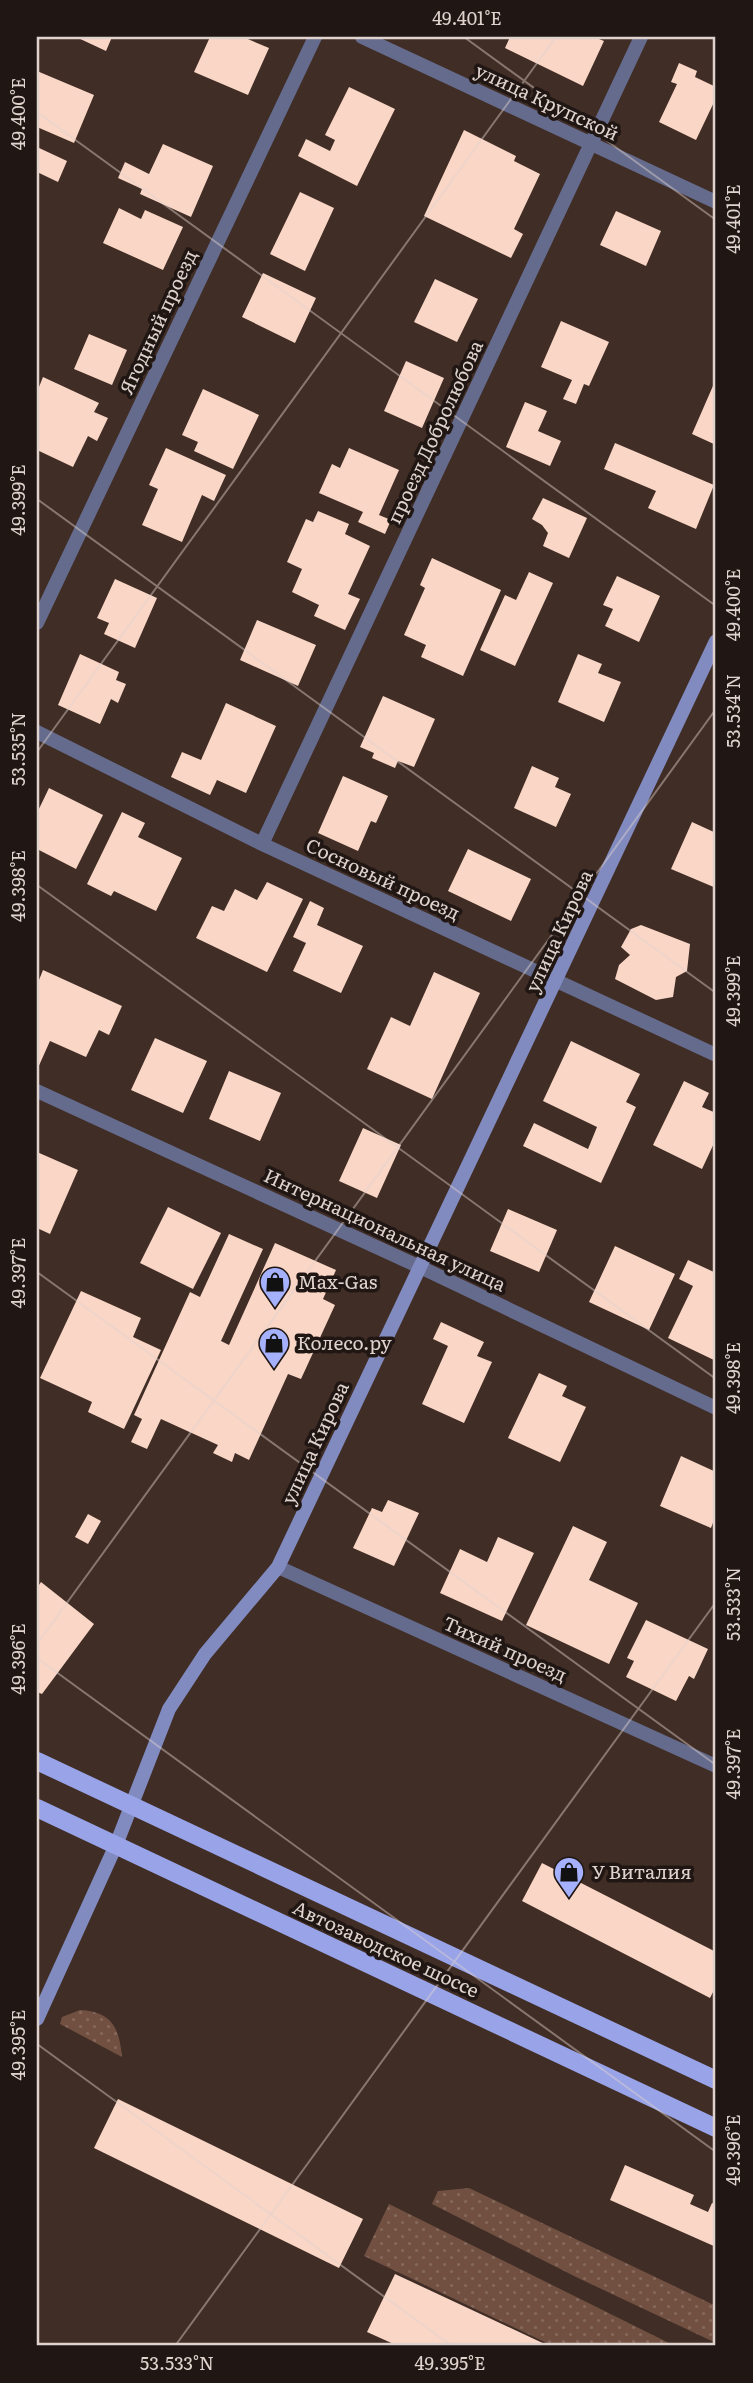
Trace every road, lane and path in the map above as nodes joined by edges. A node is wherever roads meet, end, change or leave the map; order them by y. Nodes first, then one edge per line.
1 (315, 37) edge
2 (362, 37) edge
3 (641, 37) edge
4 (592, 144) junction
5 (716, 202) edge
6 (37, 623) edge
7 (716, 641) edge
8 (37, 732) edge
9 (262, 844) junction
10 (556, 982) junction
11 (716, 1055) edge
12 (37, 1091) edge
13 (420, 1267) junction
14 (716, 1408) edge
15 (278, 1567) junction
16 (37, 1761) edge
17 (716, 1766) edge
18 (132, 1805) junction
19 (37, 1808) edge
20 (116, 1845) junction
21 (37, 2020) edge
22 (716, 2080) edge
23 (716, 2128) edge

1 - 6 street, Ягодный проезд
2 - 4 street, улица Крупской
3 - 4 street, проезд Добролюбова
4 - 5 street, улица Крупской
4 - 9 street, проезд Добролюбова
7 - 10 street, улица Кирова
8 - 9 street, Сосновый проезд
9 - 10 street, Сосновый проезд
10 - 11 street, Сосновый проезд
10 - 13 street, улица Кирова
12 - 13 street, Интернациональная улица
13 - 14 street, Интернациональная улица
13 - 15 street, улица Кирова
15 - 17 street, Тихий проезд
15 - 18 street, улица Кирова
16 - 18 main road, Автозаводское шоссе
18 - 20 street, улица Кирова
18 - 22 main road, Автозаводское шоссе
19 - 20 main road, Автозаводское шоссе
20 - 21 street, улица Кирова
20 - 23 main road, Автозаводское шоссе

